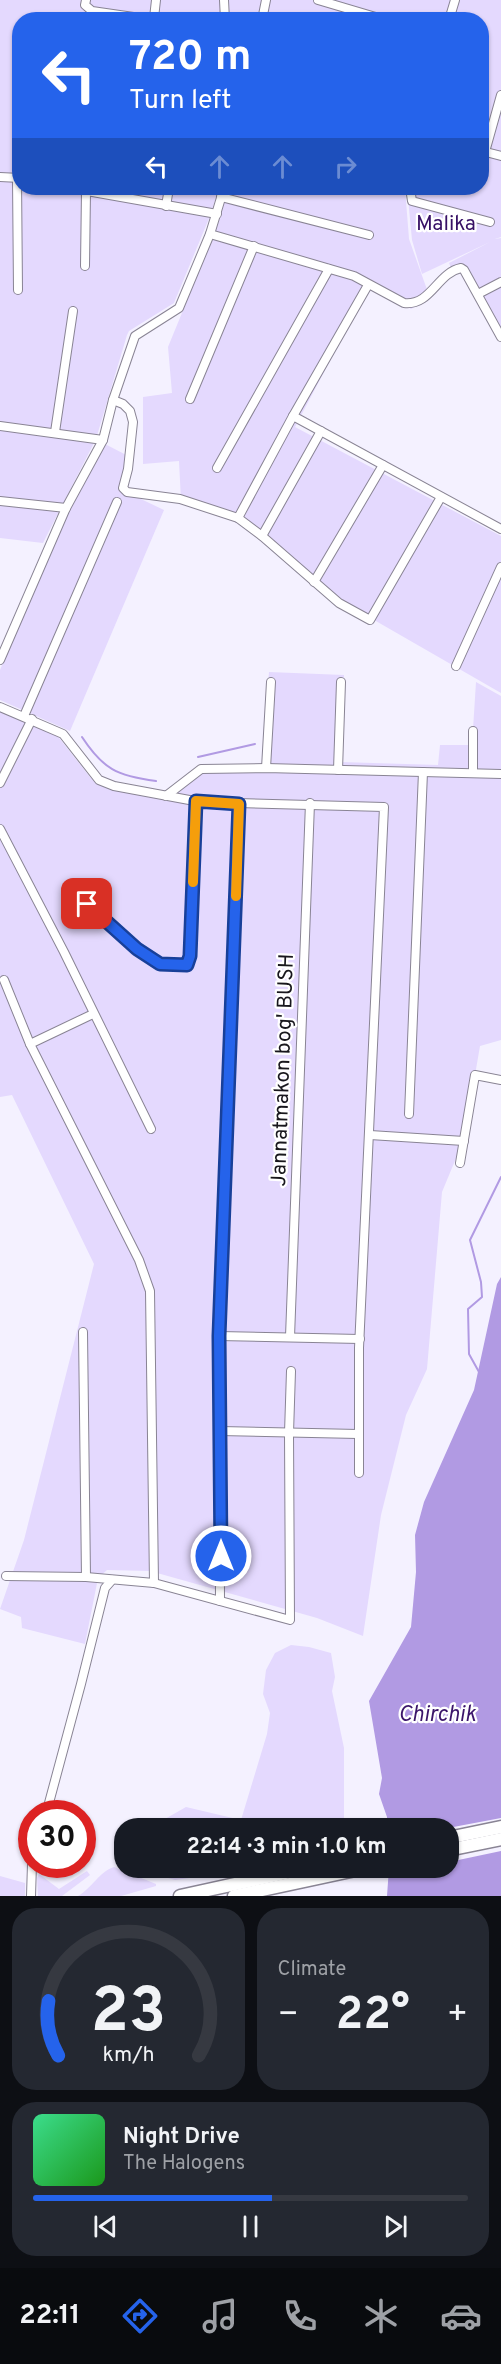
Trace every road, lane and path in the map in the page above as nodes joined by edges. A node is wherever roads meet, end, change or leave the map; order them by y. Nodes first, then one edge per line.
1 (86, 0) edge
2 (318, 0) edge
3 (100, 12) edge
4 (359, 12) edge
5 (501, 95) edge
6 (489, 133) edge
7 (18, 195) edge
8 (86, 195) edge
9 (107, 195) edge
10 (167, 195) edge
11 (411, 195) edge
12 (221, 197) joint
13 (165, 206) junction
14 (217, 214) junction
15 (490, 222) dead end
16 (210, 234) junction
17 (369, 236) dead end
18 (254, 246) junction
19 (85, 266) dead end
20 (329, 269) junction
21 (501, 282) edge
22 (368, 285) junction
23 (18, 290) dead end
24 (478, 294) junction
25 (73, 311) dead end
26 (501, 337) edge
27 (190, 399) dead end
28 (113, 400) junction
29 (293, 416) junction
30 (0, 426) edge
31 (321, 431) junction
32 (55, 432) junction
33 (103, 440) junction
34 (383, 465) junction
35 (217, 468) dead end
36 (441, 497) junction
37 (0, 501) edge
38 (117, 502) dead end
39 (66, 508) junction
40 (238, 518) junction
41 (501, 529) edge
42 (262, 536) junction
43 (501, 567) edge
44 (314, 582) junction
45 (0, 660) edge
46 (456, 666) dead end
47 (271, 682) dead end
48 (341, 682) dead end
49 (0, 707) edge
50 (28, 717) junction
51 (473, 730) dead end
52 (266, 768) junction
53 (338, 770) junction
54 (423, 772) junction
55 (472, 773) junction
56 (501, 774) edge
57 (0, 783) edge
58 (166, 796) junction
59 (196, 801) junction
60 (310, 803) junction
61 (239, 804) junction
62 (0, 829) edge
63 (87, 904) dead end
64 (4, 980) dead end
65 (93, 1014) junction
66 (30, 1044) junction
67 (501, 1080) edge
68 (410, 1114) dead end
69 (151, 1129) dead end
70 (370, 1135) junction
71 (464, 1141) junction
72 (459, 1163) dead end
73 (83, 1332) dead end
74 (219, 1336) junction
75 (290, 1337) junction
76 (360, 1339) junction
77 (291, 1371) dead end
78 (220, 1431) junction
79 (289, 1433) junction
80 (358, 1434) junction
81 (359, 1473) dead end
82 (6, 1576) dead end
83 (86, 1577) junction
84 (112, 1580) junction
85 (154, 1583) junction
86 (220, 1601) junction
87 (50, 1800) edge
88 (501, 1827) edge
89 (459, 1836) edge
90 (501, 1839) edge
91 (459, 1848) edge
92 (32, 1878) edge
93 (263, 1878) edge
94 (316, 1878) edge
95 (31, 1896) edge
96 (180, 1896) edge
97 (234, 1896) edge

1 - 3 street
2 - 4 street
5 - 6 street
7 - 23 street
8 - 19 street
9 - 13 street
10 - 13 street
11 - 15 street
12 - 14 street
12 - 17 street
13 - 14 street
14 - 16 street
16 - 18 street
16 - 28 street
18 - 20 street
18 - 27 street
20 - 22 street
20 - 35 street
21 - 24 street
22 - 24 street
22 - 29 street
24 - 26 street
25 - 32 street
28 - 33 street
28 - 40 street
29 - 31 street
29 - 40 street
30 - 32 street
31 - 34 street
31 - 42 street
32 - 33 street
33 - 39 street
34 - 36 street
34 - 44 street
36 - 41 street
36 - 44 street
37 - 39 street
38 - 50 street
39 - 45 street
40 - 42 street
42 - 44 street
43 - 46 street
47 - 52 street
48 - 53 street
49 - 50 street
50 - 57 street
50 - 58 street
51 - 55 street
52 - 53 street
52 - 58 street
53 - 54 street
54 - 55 street
54 - 68 street
55 - 56 street
58 - 59 street
59 - 61 street
59 - 63 street
60 - 61 street
60 - 70 street
60 - 75 street, Jannatmakon bog' BUSH
61 - 74 street
62 - 65 street
64 - 66 street
65 - 66 street
65 - 69 street
66 - 85 street
67 - 71 street
70 - 71 street
70 - 76 street
71 - 72 street
73 - 83 street
74 - 75 street
74 - 78 street
75 - 76 street
76 - 80 street
77 - 79 street
78 - 79 street
78 - 86 street
79 - 80 street
79 - 86 street
80 - 81 street
82 - 83 street
83 - 84 street
84 - 85 street
84 - 87 street
85 - 86 street
88 - 89 highway
90 - 91 highway
92 - 95 street
93 - 96 highway
94 - 97 highway

